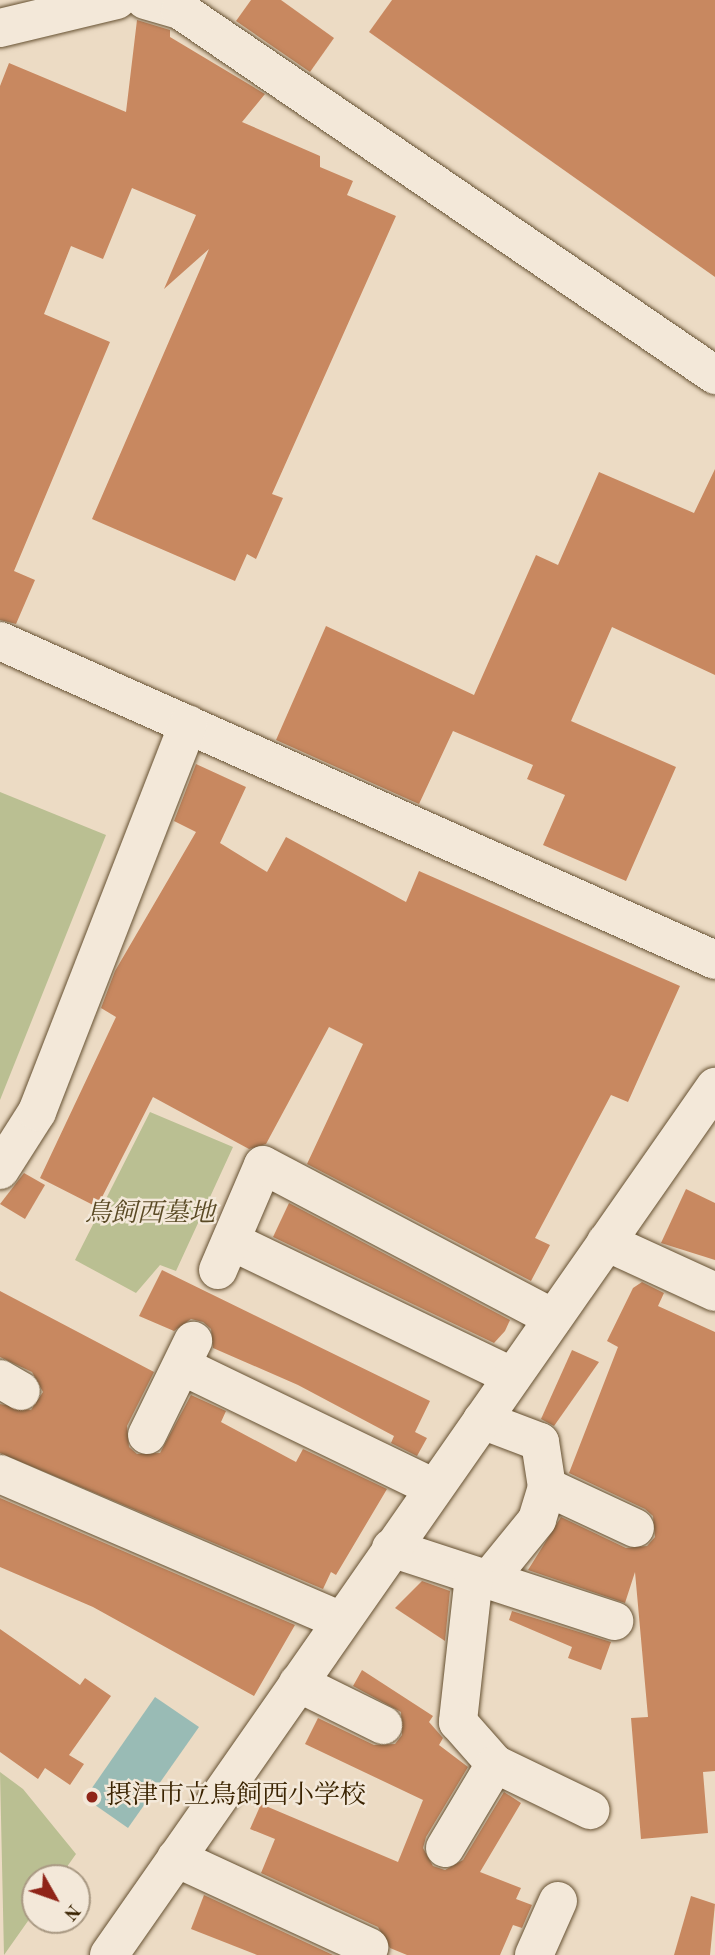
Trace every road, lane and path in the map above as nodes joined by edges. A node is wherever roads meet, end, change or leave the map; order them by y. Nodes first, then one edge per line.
1 (117, 0) edge
2 (145, 0) edge
3 (0, 28) edge
4 (715, 376) edge
5 (0, 640) edge
6 (188, 724) junction
7 (715, 960) edge
8 (715, 1087) edge
9 (0, 1170) edge
10 (606, 1242) junction
11 (715, 1292) edge
12 (553, 1318) junction
13 (512, 1376) junction
14 (482, 1420) junction
15 (147, 1435) dead end
16 (0, 1474) edge
17 (547, 1487) junction
18 (434, 1488) junction
19 (635, 1528) dead end
20 (391, 1548) junction
21 (481, 1578) junction
22 (341, 1621) junction
23 (614, 1621) dead end
24 (298, 1683) junction
25 (383, 1726) dead end
26 (495, 1764) junction
27 (590, 1810) dead end
28 (445, 1848) dead end
29 (177, 1857) junction
30 (558, 1901) dead end
31 (369, 1947) dead end
32 (110, 1955) edge
33 (534, 1955) edge

1 - 3 street
2 - 4 street
5 - 6 street
6 - 7 street
6 - 9 street
8 - 10 street
10 - 11 street
10 - 12 street
12 - 13 street
12 - 13 street
13 - 14 street
14 - 17 street
14 - 18 street
15 - 18 street
16 - 22 street
17 - 19 street
17 - 21 street
18 - 20 street
20 - 21 street
20 - 22 street
21 - 23 street
21 - 26 street
22 - 24 street
24 - 25 street
24 - 29 street
26 - 27 street
26 - 28 street
29 - 31 street
29 - 32 street
30 - 33 street

